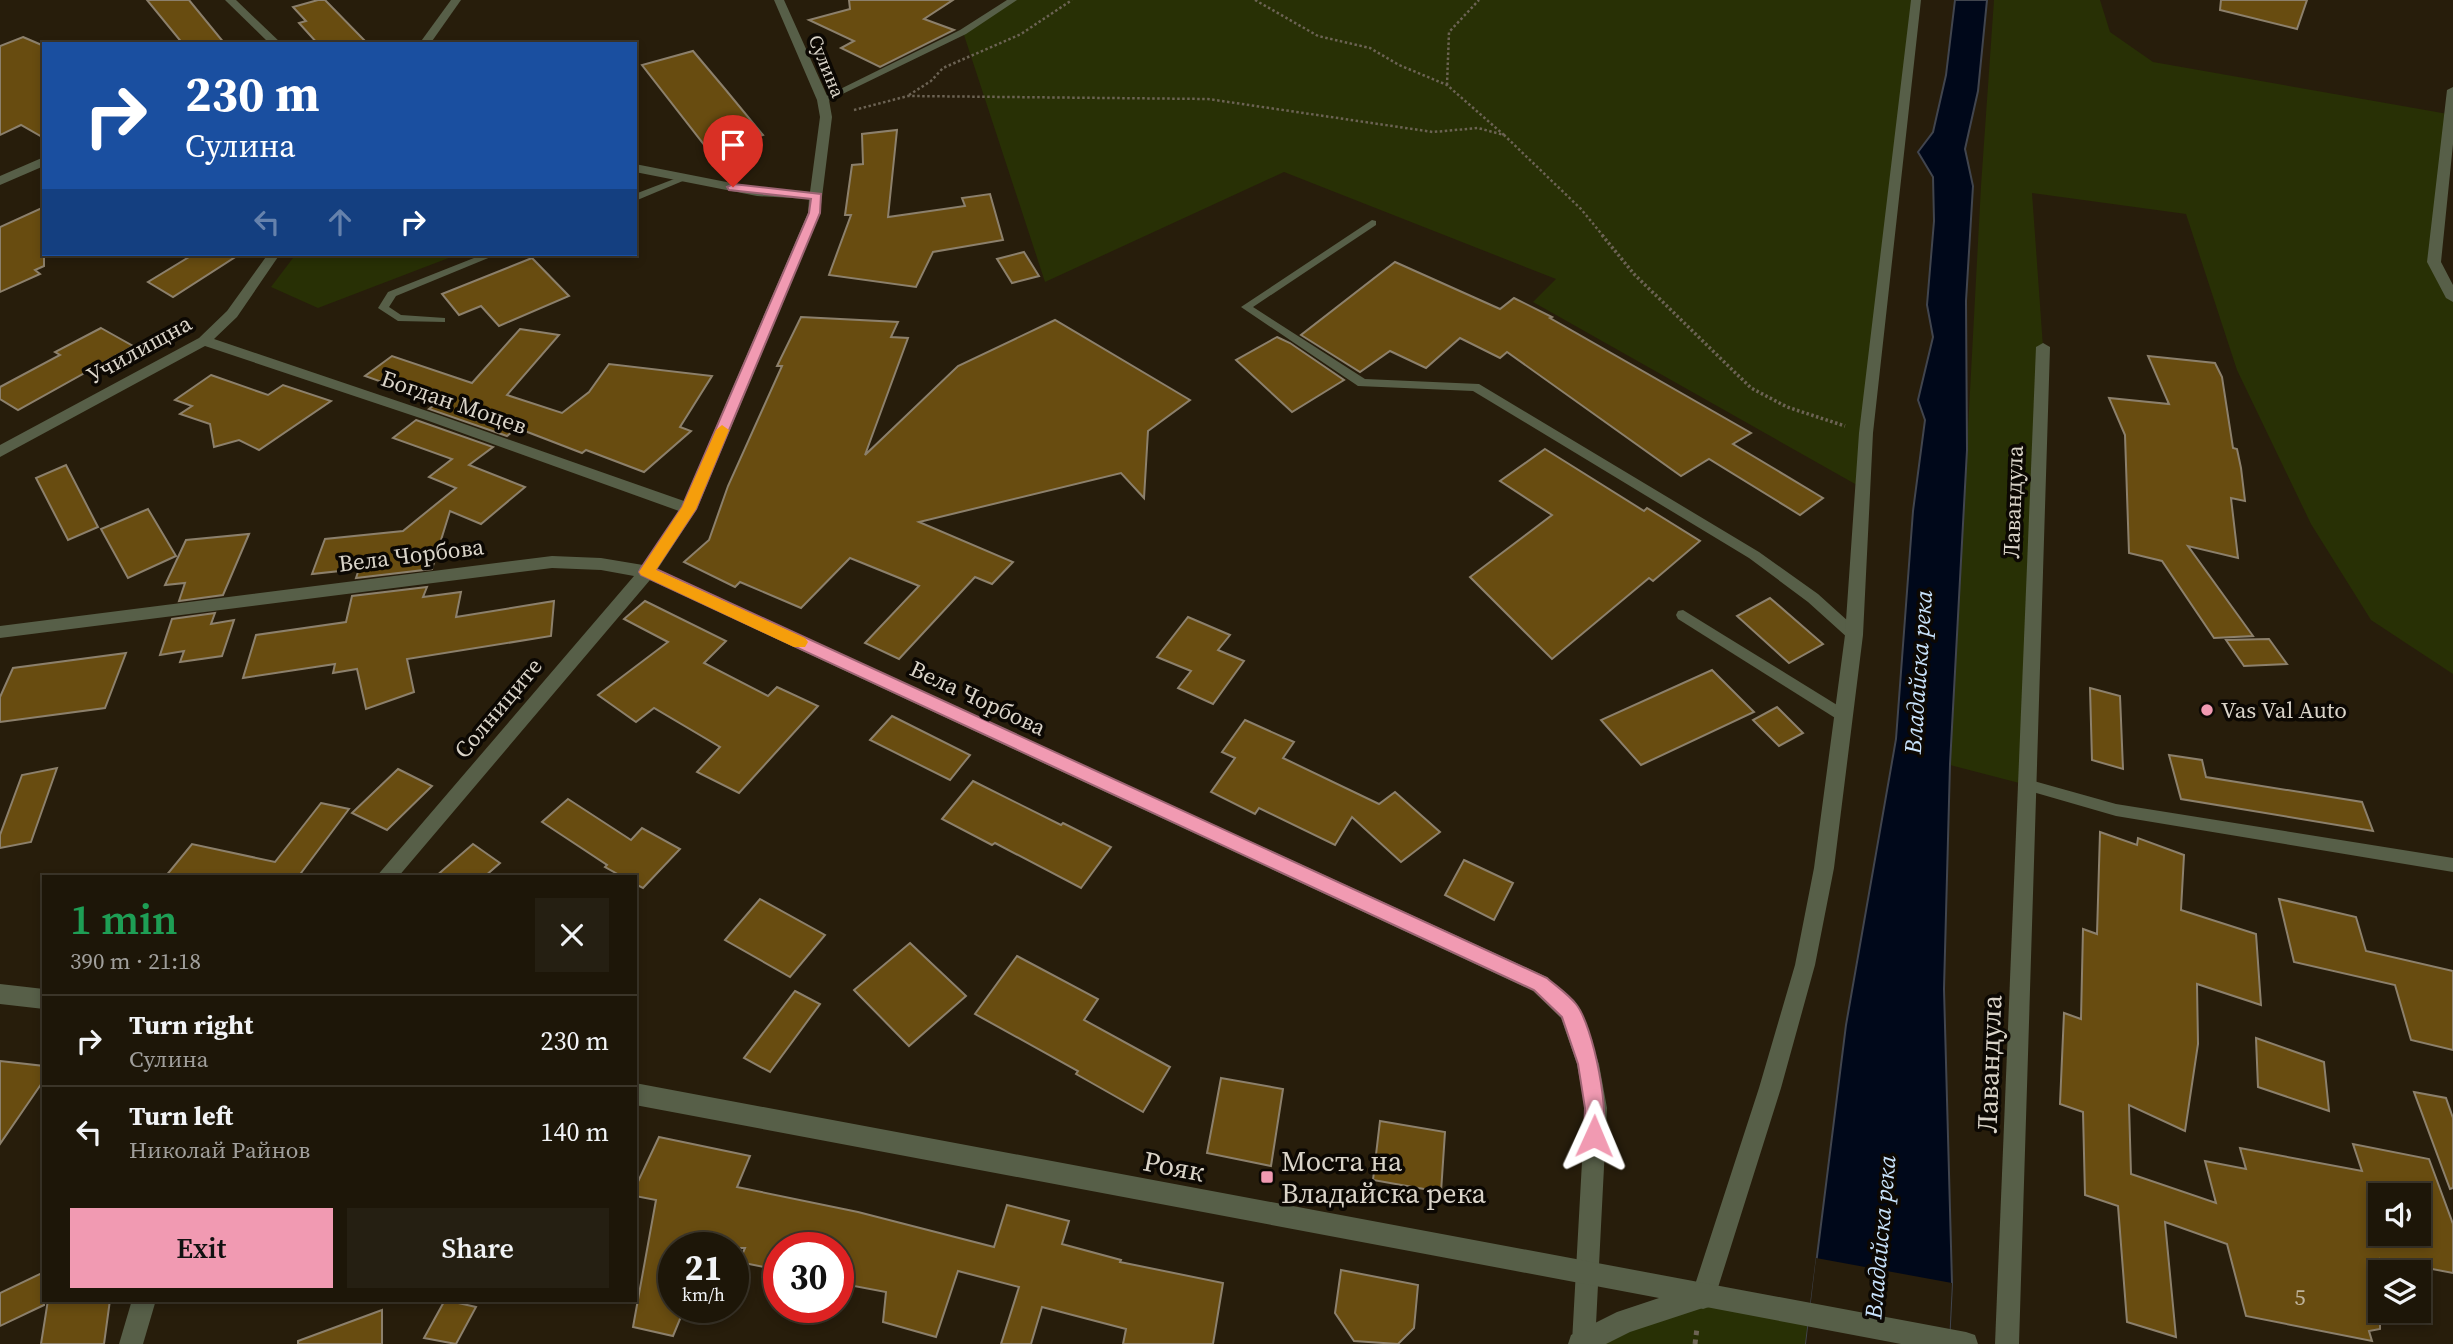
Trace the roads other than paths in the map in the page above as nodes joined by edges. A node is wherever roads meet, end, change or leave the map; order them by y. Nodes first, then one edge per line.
1 (230, 0) edge
2 (456, 0) edge
3 (779, 0) edge
4 (1013, 0) edge
5 (1916, 0) edge
6 (276, 42) edge
7 (425, 42) edge
8 (2453, 90) edge
9 (823, 100) junction
10 (42, 163) edge
11 (637, 168) edge
12 (685, 178) junction
13 (0, 181) edge
14 (817, 196) junction
15 (637, 197) edge
16 (1372, 223) dead end
17 (273, 256) edge
18 (488, 256) edge
19 (2453, 298) edge
20 (441, 320) dead end
21 (204, 341) junction
22 (2043, 347) dead end
23 (0, 452) edge
24 (689, 509) junction
25 (647, 572) junction
26 (1683, 615) dead end
27 (0, 632) edge
28 (1854, 635) junction
29 (1845, 717) junction
30 (2027, 786) junction
31 (2453, 865) edge
32 (388, 875) edge
33 (0, 994) edge
34 (42, 999) edge
35 (637, 1094) edge
36 (1585, 1274) junction
37 (1703, 1297) junction
38 (143, 1302) edge
39 (1582, 1343) edge
40 (1958, 1343) edge
41 (131, 1344) edge
42 (2007, 1344) edge

1 - 6 street
2 - 7 street
3 - 9 street, Сулина
4 - 9 lane
5 - 28 street
8 - 19 street
9 - 14 street, Сулина
10 - 13 street
11 - 12 street
12 - 14 street
12 - 15 lane
14 - 24 street, Сулина
16 - 28 lane
17 - 21 street, Училищна
18 - 20 lane
21 - 23 street, Училищна
21 - 24 street, Богдан Моцев
22 - 30 street, Лавандула
24 - 25 street, Сулина
25 - 27 street, Вела Чорбова
25 - 32 street, Солниците
25 - 36 street, Вела Чорбова
26 - 29 lane
28 - 29 street
29 - 37 street
30 - 31 lane
30 - 42 street, Лавандула
33 - 34 street
35 - 36 street, Рояк
36 - 37 street, Рояк
36 - 39 street, Вела Чорбова
37 - 39 street
37 - 40 street, Рояк
38 - 41 street

